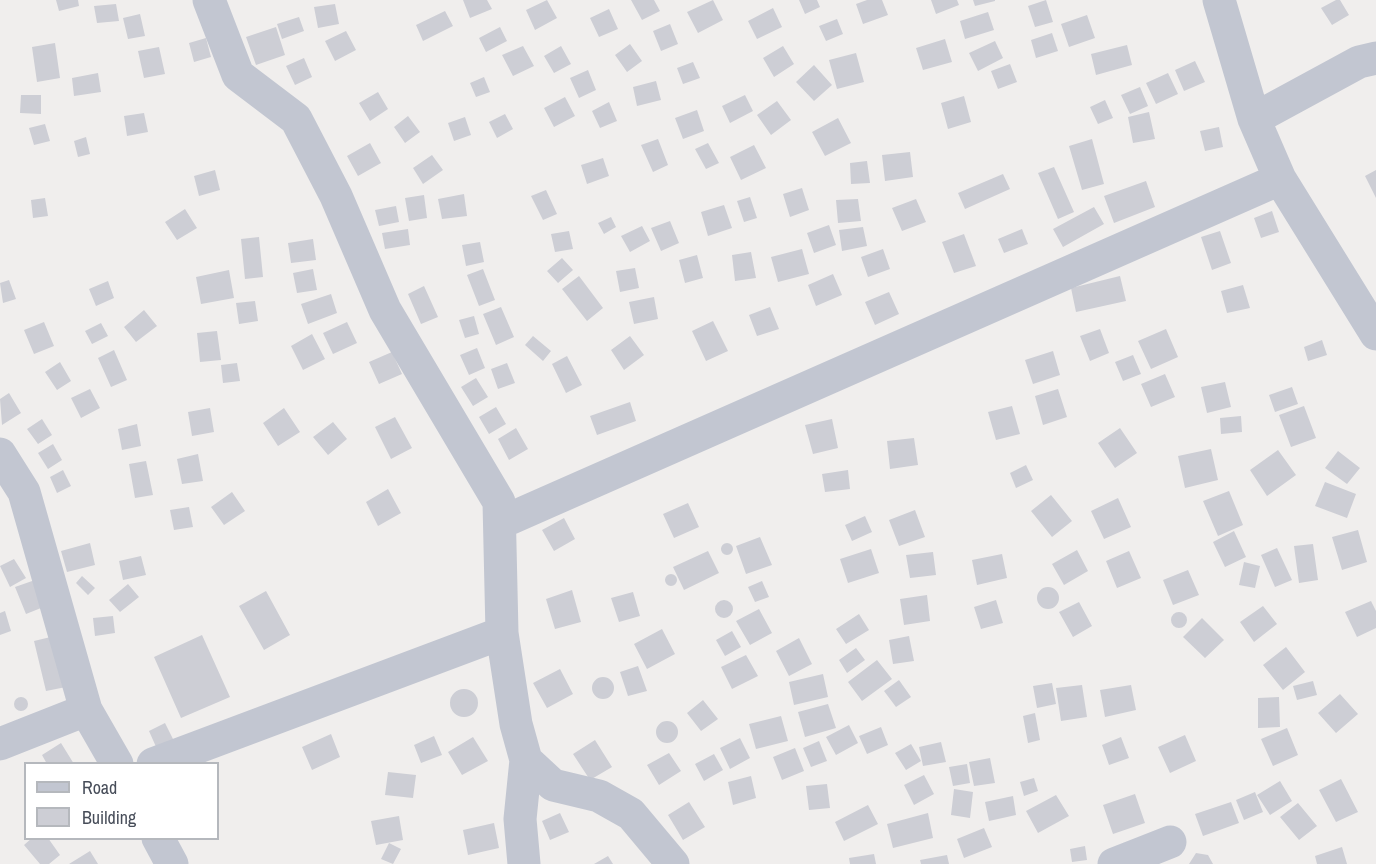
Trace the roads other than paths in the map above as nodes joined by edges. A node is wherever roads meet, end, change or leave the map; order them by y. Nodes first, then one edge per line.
1 (209, 0) edge
2 (1219, 0) edge
3 (1376, 58) edge
4 (1254, 119) junction
5 (1280, 179) junction
6 (1376, 334) edge
7 (0, 454) edge
8 (500, 523) junction
9 (502, 633) junction
10 (86, 710) junction
11 (0, 744) edge
12 (526, 760) junction
13 (116, 762) edge
14 (158, 762) edge
15 (159, 840) edge
16 (1170, 842) dead end
17 (172, 864) edge
18 (524, 864) edge
19 (673, 864) edge
20 (1114, 864) edge

1 - 8 street
2 - 4 street
3 - 4 street
4 - 5 street
5 - 6 street
5 - 8 street
7 - 10 street
8 - 9 street
9 - 12 street
9 - 14 street
10 - 11 street
10 - 13 street
12 - 18 street
12 - 19 street
15 - 17 street
16 - 20 street

